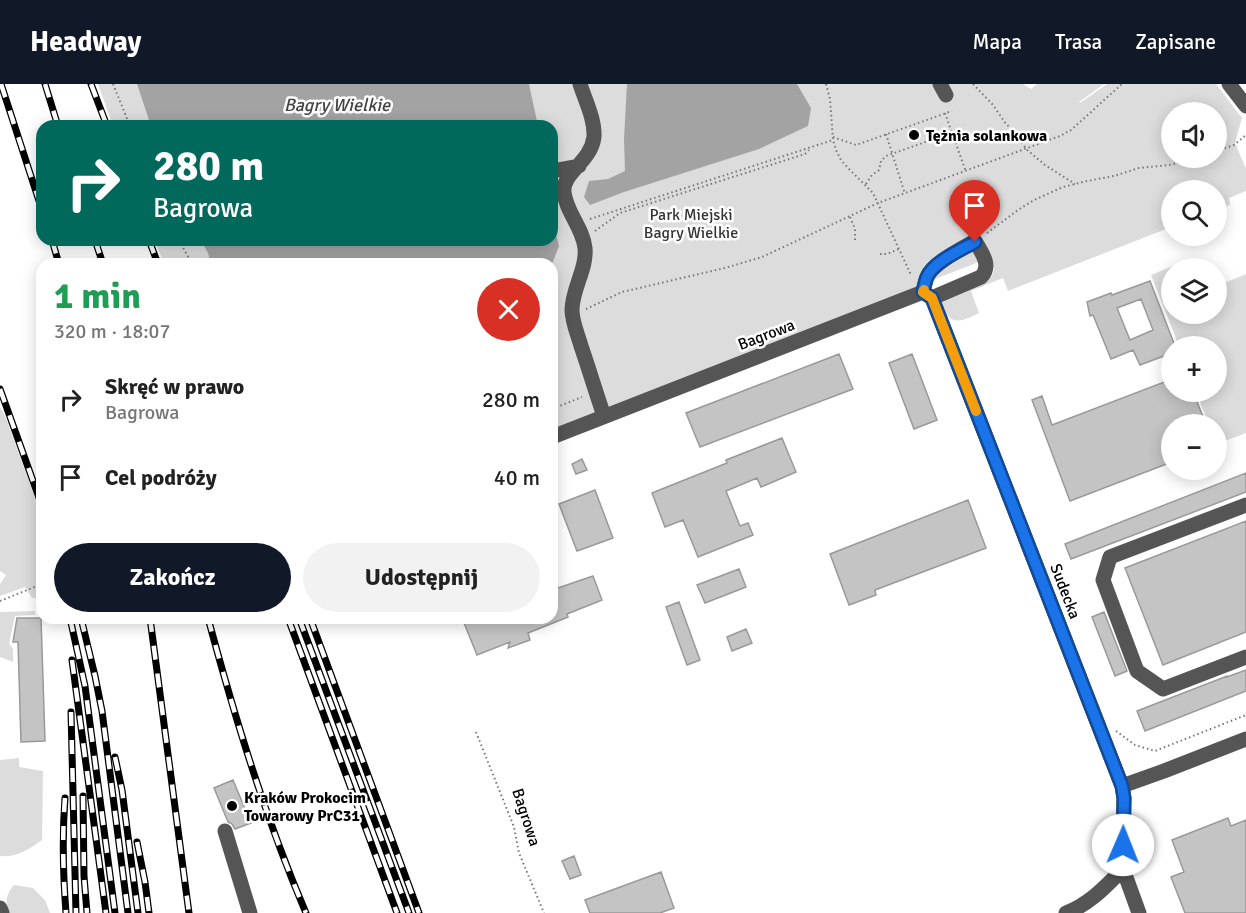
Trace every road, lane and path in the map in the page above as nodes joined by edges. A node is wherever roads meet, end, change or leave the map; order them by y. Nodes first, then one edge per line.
1 (112, 84) edge
2 (580, 84) edge
3 (826, 84) edge
4 (973, 84) edge
5 (1122, 84) edge
6 (1229, 84) edge
7 (1246, 106) edge
8 (952, 111) dead end
9 (945, 113) junction
10 (127, 120) edge
11 (959, 130) dead end
12 (952, 133) junction
13 (886, 134) junction
14 (1246, 135) edge
15 (833, 139) junction
16 (811, 147) junction
17 (1227, 147) edge
18 (1026, 149) junction
19 (893, 153) junction
20 (579, 166) junction
21 (1161, 166) edge
22 (558, 170) edge
23 (966, 172) junction
24 (866, 184) junction
25 (1075, 184) junction
26 (905, 194) junction
27 (878, 204) junction
28 (850, 217) junction
29 (577, 224) junction
30 (855, 240) dead end
31 (975, 242) junction
32 (585, 246) junction
33 (899, 249) junction
34 (880, 254) dead end
35 (927, 295) junction
36 (572, 316) junction
37 (558, 324) edge
38 (596, 391) junction
39 (558, 407) edge
40 (604, 416) junction
41 (558, 434) edge
42 (1246, 505) edge
43 (36, 586) edge
44 (0, 601) edge
45 (1246, 657) edge
46 (1095, 715) junction
47 (1246, 715) edge
48 (476, 732) dead end
49 (1246, 739) edge
50 (1122, 786) junction
51 (225, 831) dead end
52 (1123, 869) junction
53 (0, 908) edge
54 (2, 913) edge
55 (250, 913) edge
56 (544, 913) edge
57 (1066, 913) edge
58 (1139, 913) edge

1 - 10 path
2 - 20 street
3 - 15 path
4 - 18 path
5 - 18 path
6 - 7 street
8 - 9 path
9 - 12 path
9 - 13 path
11 - 12 path
12 - 19 path
12 - 23 path
13 - 15 path
13 - 19 path
14 - 17 path
15 - 16 path
15 - 24 path
16 - 29 path
16 - 32 path
18 - 23 path
18 - 25 path
19 - 24 path
19 - 26 path
20 - 22 street
20 - 29 street
21 - 25 path
23 - 26 path
24 - 27 path
25 - 31 path
26 - 27 path
27 - 28 path
27 - 33 path
28 - 30 path
28 - 36 path
29 - 32 street
31 - 35 street
31 - 35 street, Bagrowa
32 - 36 street
33 - 34 path
33 - 35 path
35 - 40 street, Bagrowa
35 - 46 street, Sudecka
36 - 37 path
36 - 38 street
38 - 39 path
38 - 40 street
40 - 41 street, Bagrowa
42 - 45 street
43 - 44 path
46 - 47 path
46 - 50 street, Sudecka
48 - 56 path, Bagrowa
49 - 50 street
50 - 52 street, Sudecka
51 - 55 street
52 - 57 street
52 - 58 street, Sudecka
53 - 54 street

